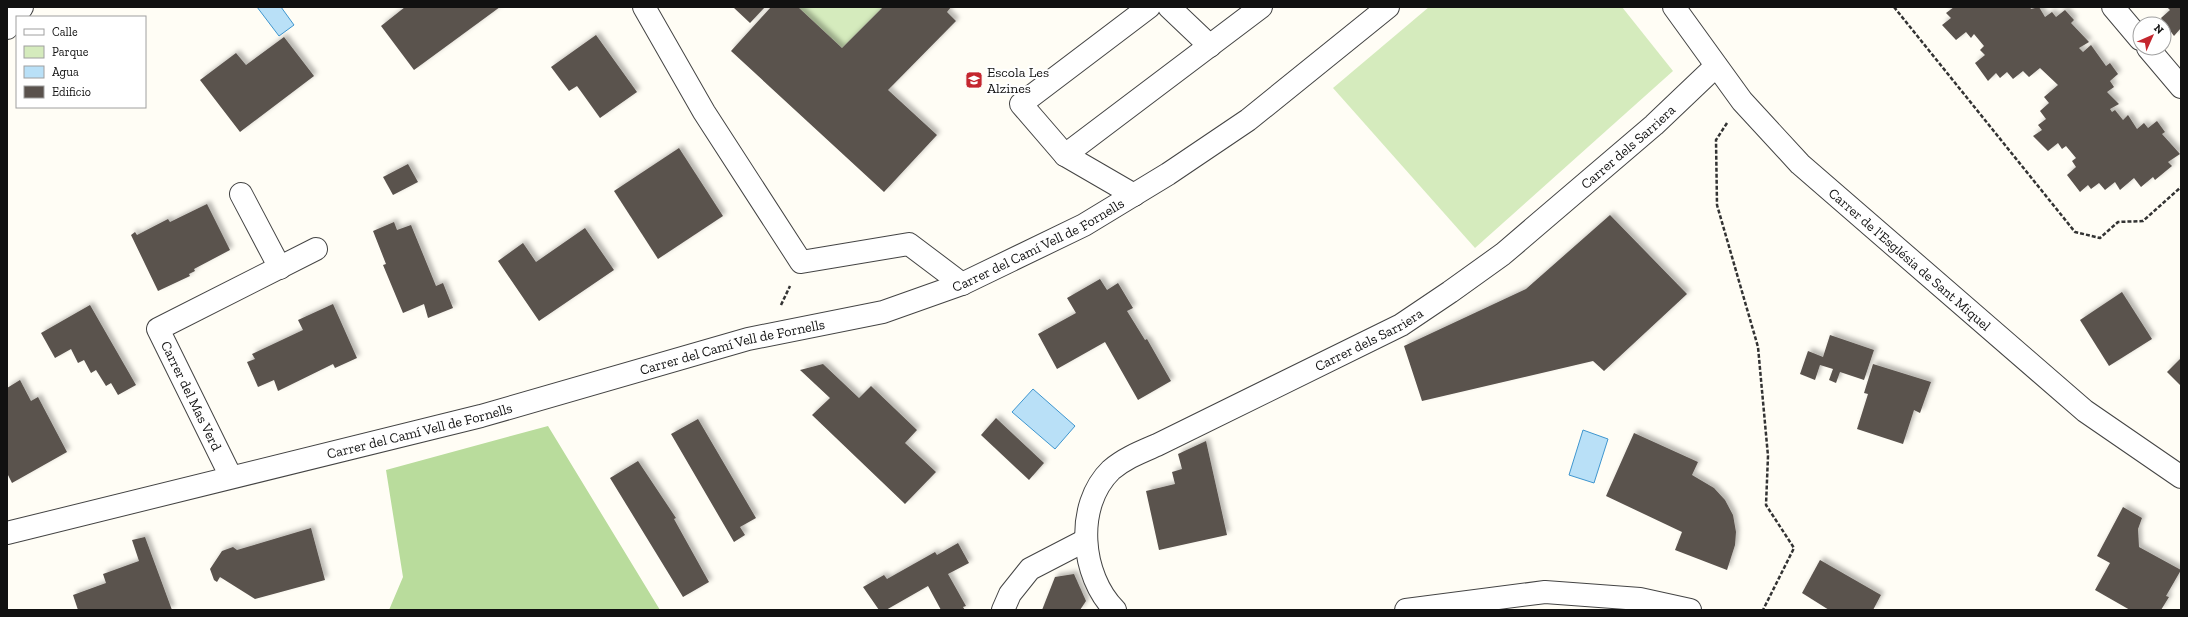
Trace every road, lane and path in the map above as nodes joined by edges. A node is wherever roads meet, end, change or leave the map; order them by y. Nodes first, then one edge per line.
1 (22, 7) edge
2 (644, 7) edge
3 (1149, 7) edge
4 (1169, 7) edge
5 (1261, 7) edge
6 (1388, 7) edge
7 (1894, 7) edge
8 (2113, 7) edge
9 (1680, 8) edge
10 (7, 28) edge
11 (2132, 30) edge
12 (1210, 46) junction
13 (2155, 56) edge
14 (1716, 66) junction
15 (2181, 87) edge
16 (1742, 101) junction
17 (1065, 155) junction
18 (2181, 187) edge
19 (241, 194) dead end
20 (1134, 195) junction
21 (316, 249) dead end
22 (280, 268) junction
23 (962, 284) junction
24 (231, 477) junction
25 (2181, 477) edge
26 (7, 533) edge
27 (1086, 540) junction
28 (1003, 610) edge
29 (1115, 610) edge
30 (1406, 610) edge
31 (1690, 610) edge
32 (1763, 610) edge

1 - 10 street
2 - 23 street
3 - 17 street
4 - 12 street
5 - 12 street
6 - 20 street, Carrer del Camí Vell de Fornells
7 - 18 path
8 - 11 street
9 - 14 street, Carrer de l'Església de Sant Miquel
12 - 17 street
13 - 15 street
14 - 16 street, Carrer de l'Església de Sant Miquel
14 - 27 street, Carrer dels Sarriera
16 - 25 street, Carrer de l'Església de Sant Miquel
16 - 32 path
17 - 20 street
19 - 22 street
20 - 23 street, Carrer del Camí Vell de Fornells
21 - 22 street, Carrer del Mas Verd
22 - 24 street, Carrer del Mas Verd
23 - 24 street, Carrer del Camí Vell de Fornells
24 - 26 street, Carrer del Camí Vell de Fornells
27 - 28 street
27 - 29 street, Carrer dels Sarriera
30 - 31 street

